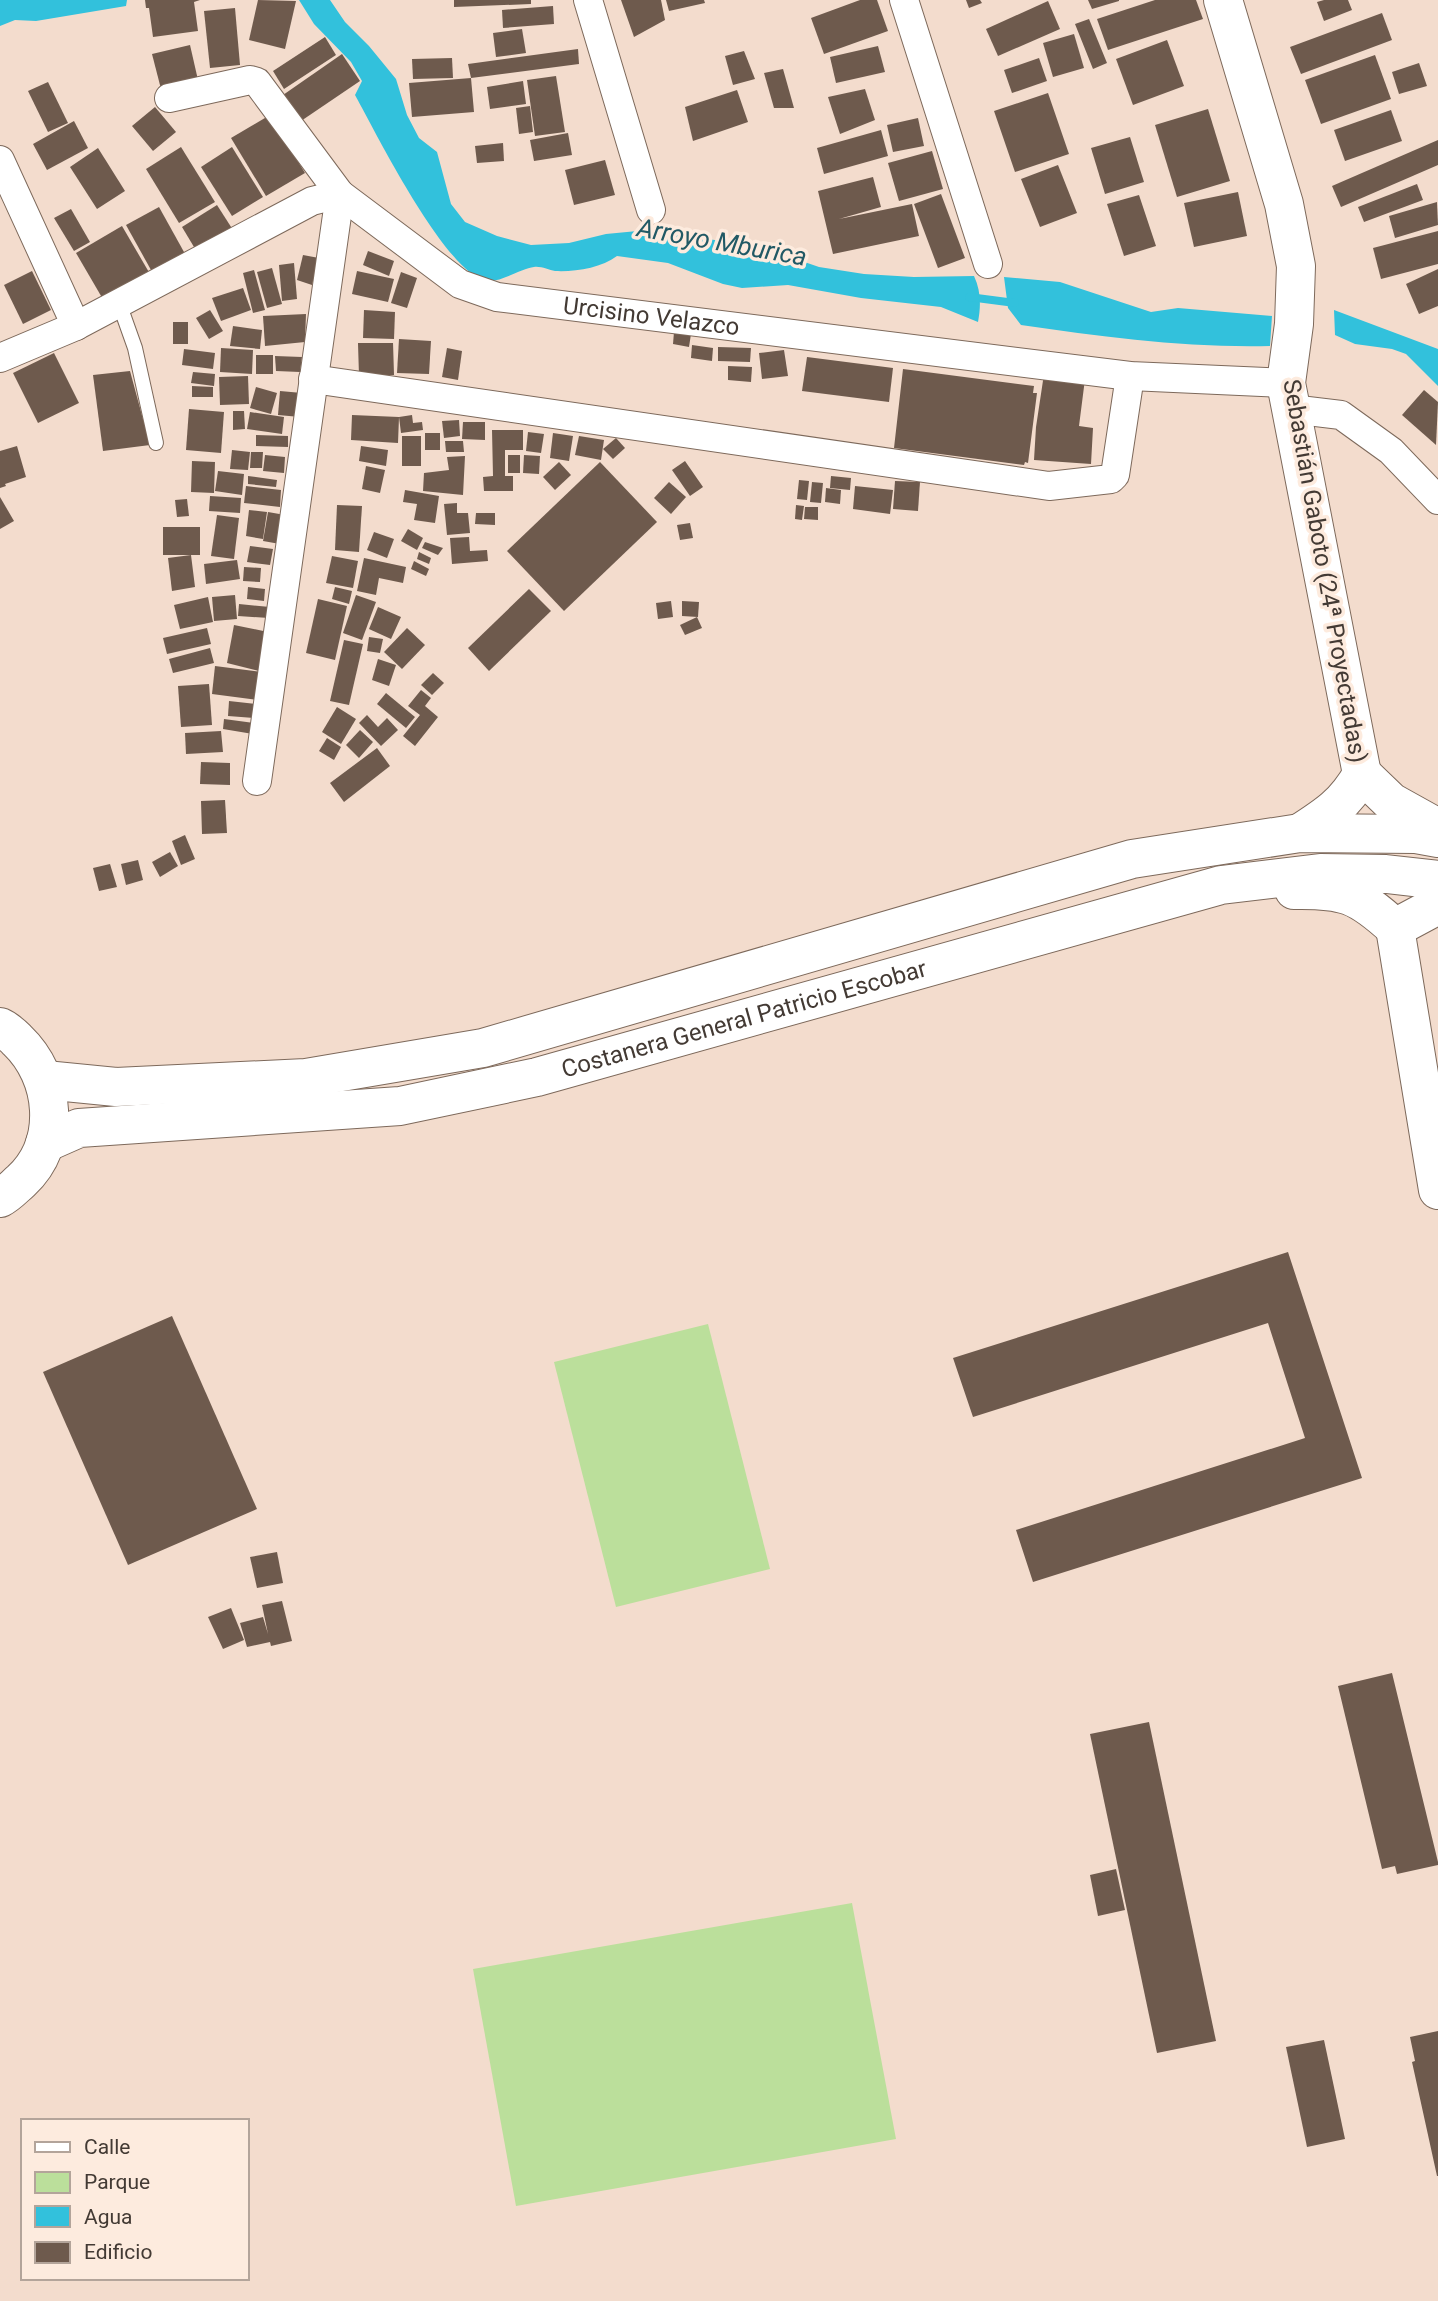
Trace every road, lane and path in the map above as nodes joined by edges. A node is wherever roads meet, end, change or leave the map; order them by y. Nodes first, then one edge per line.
1 (588, 0) edge
2 (904, 0) edge
3 (1223, 0) edge
4 (169, 98) dead end
5 (0, 160) edge
6 (340, 194) junction
7 (651, 210) dead end
8 (988, 264) dead end
9 (119, 303) junction
10 (76, 326) junction
11 (0, 358) edge
12 (1129, 376) junction
13 (313, 379) junction
14 (1289, 396) junction
15 (156, 443) dead end
16 (1438, 500) edge
17 (1362, 774) junction
18 (257, 781) dead end
19 (1438, 828) edge
20 (1300, 833) junction
21 (1438, 838) edge
22 (1438, 880) edge
23 (1221, 885) junction
24 (1438, 905) edge
25 (1395, 928) junction
26 (0, 1027) edge
27 (45, 1080) junction
28 (45, 1143) junction
29 (1438, 1190) edge
30 (0, 1198) edge

1 - 7 street
2 - 8 street
3 - 14 main road, Sebastián Gaboto (24ª Proyectadas)
4 - 6 street, Urcisino Velazco
5 - 10 street
6 - 9 street
6 - 12 street, Urcisino Velazco
6 - 13 street
9 - 10 street
9 - 15 lane
10 - 11 street
12 - 13 street
12 - 14 street, Urcisino Velazco
13 - 18 street
14 - 16 street, Urcisino Velazco
14 - 17 main road, Sebastián Gaboto (24ª Proyectadas)
17 - 19 main road
17 - 20 main road
20 - 21 main road, Costanera General Patricio Escobar
20 - 27 main road, Costanera General Patricio Escobar
22 - 23 main road, Costanera General Patricio Escobar
23 - 25 main road
23 - 28 main road, Costanera General Patricio Escobar
24 - 25 main road
25 - 29 main road
26 - 27 main road
27 - 28 main road
28 - 30 main road

